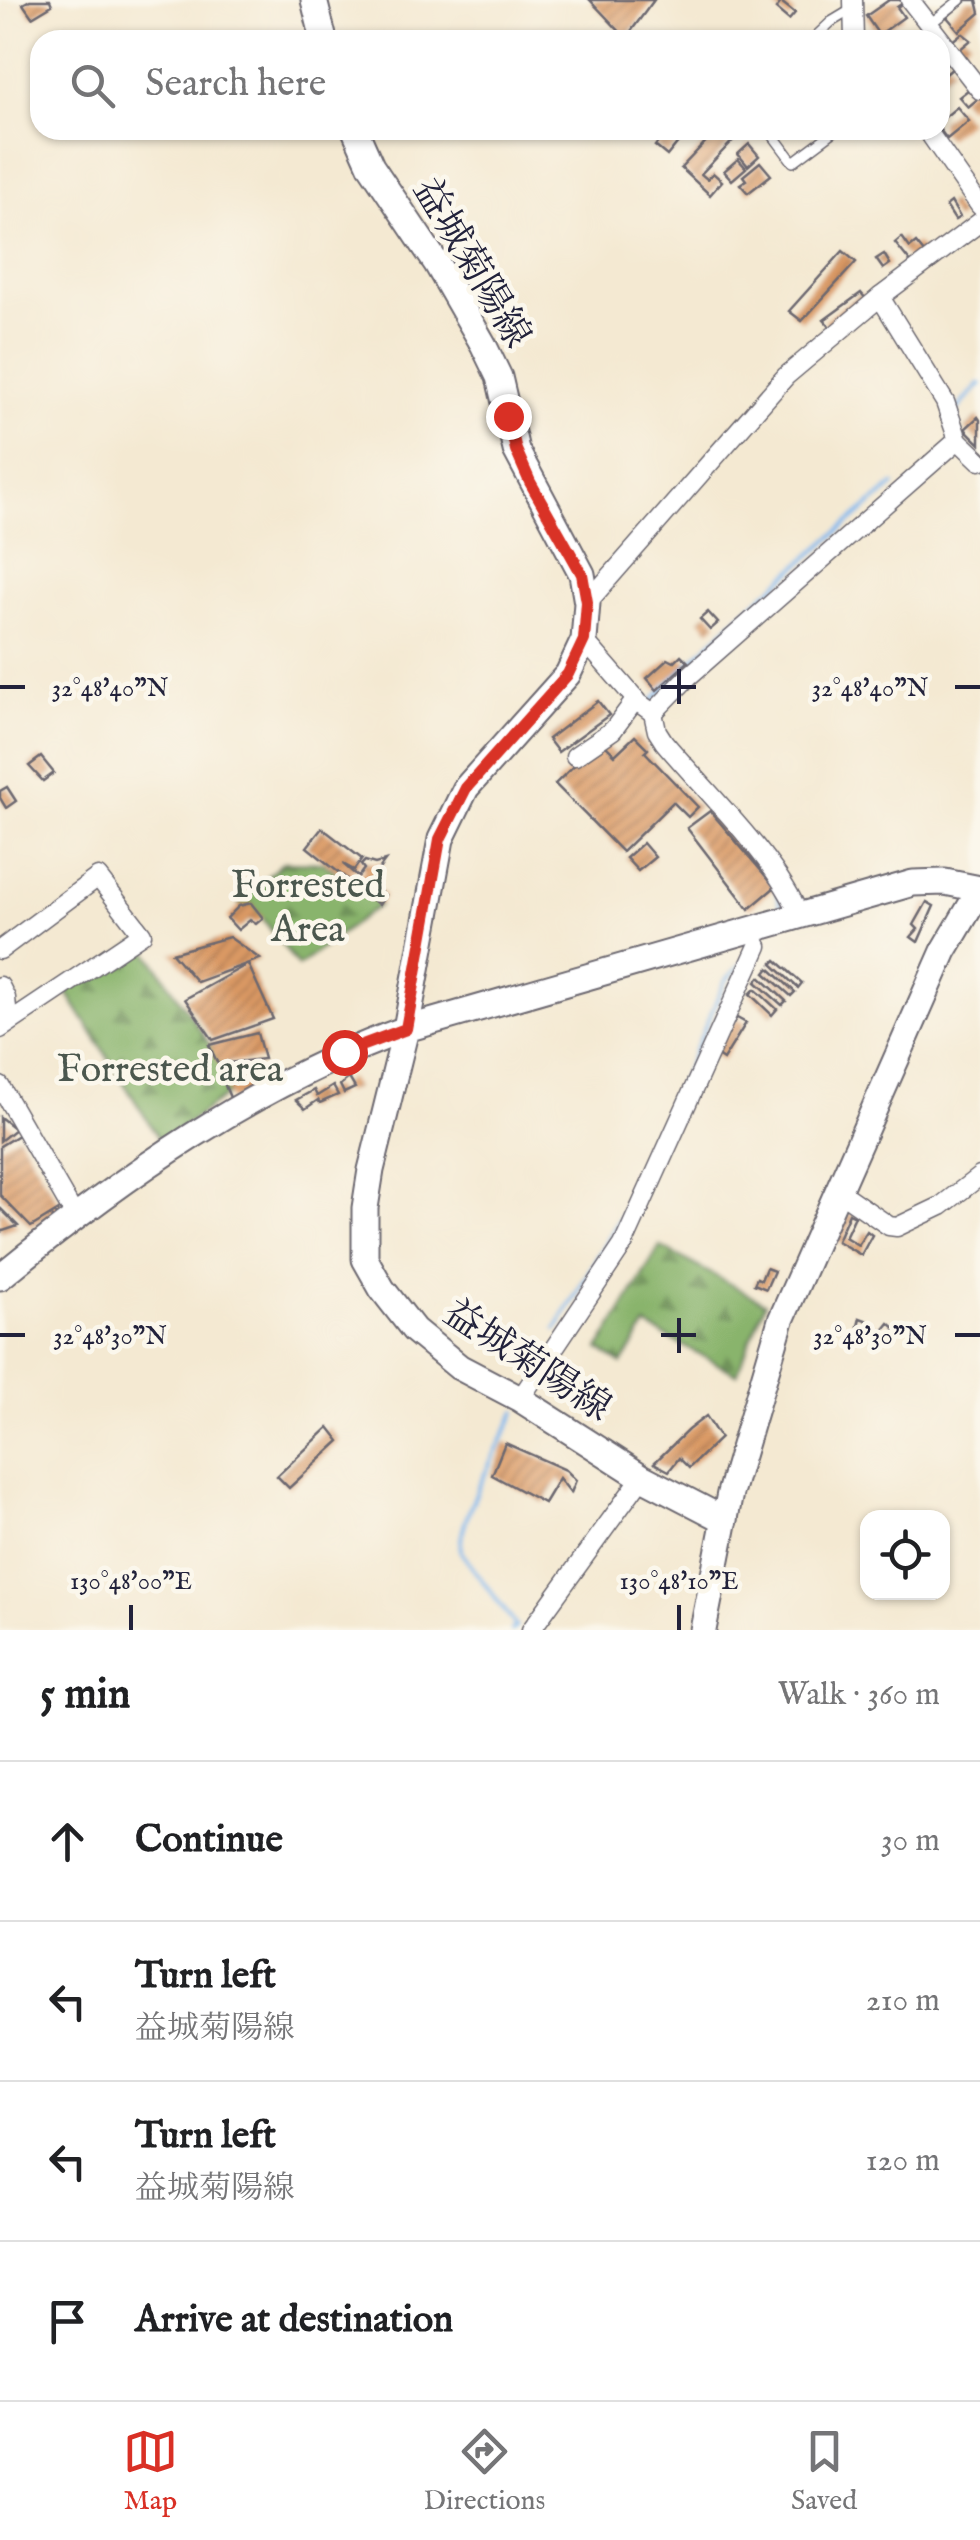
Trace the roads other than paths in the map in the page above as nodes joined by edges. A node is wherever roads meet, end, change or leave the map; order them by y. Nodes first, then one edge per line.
1 (314, 0) edge
2 (910, 0) edge
3 (960, 0) edge
4 (852, 5) edge
5 (930, 24) junction
6 (322, 30) edge
7 (823, 30) edge
8 (853, 30) edge
9 (935, 30) edge
10 (950, 50) edge
11 (980, 90) edge
12 (359, 140) edge
13 (776, 140) edge
14 (823, 140) edge
15 (934, 140) edge
16 (980, 206) edge
17 (980, 222) edge
18 (880, 296) junction
19 (958, 440) junction
20 (980, 461) edge
21 (587, 602) junction
22 (584, 640) junction
23 (636, 699) junction
24 (653, 713) junction
25 (576, 756) dead end
26 (980, 890) edge
27 (800, 918) junction
28 (758, 946) dead end
29 (0, 950) edge
30 (0, 986) edge
31 (0, 1017) edge
32 (0, 1029) edge
33 (406, 1029) junction
34 (0, 1086) edge
35 (980, 1176) edge
36 (838, 1190) junction
37 (75, 1216) junction
38 (0, 1277) edge
39 (520, 1399) junction
40 (642, 1477) junction
41 (725, 1520) junction
42 (531, 1630) edge
43 (703, 1630) edge

1 - 6 main road
2 - 5 street
3 - 5 lane
4 - 7 lane
4 - 8 street
5 - 9 street
10 - 11 street
12 - 21 main road, 益城菊陽線
13 - 14 lane
15 - 16 street
17 - 18 street
18 - 19 street
18 - 21 street
19 - 20 street
19 - 24 street
21 - 22 main road, 益城菊陽線
22 - 23 street
22 - 33 main road, 益城菊陽線
23 - 24 street
23 - 25 street
24 - 27 street
26 - 27 main road
26 - 36 main road
27 - 33 main road
28 - 39 street
29 - 32 street
30 - 31 street
33 - 37 main road
33 - 39 main road, 益城菊陽線
34 - 37 street
35 - 36 street
36 - 41 main road
37 - 38 main road
39 - 40 main road, 益城菊陽線
40 - 41 main road, 益城菊陽線
40 - 42 street
41 - 43 main road

